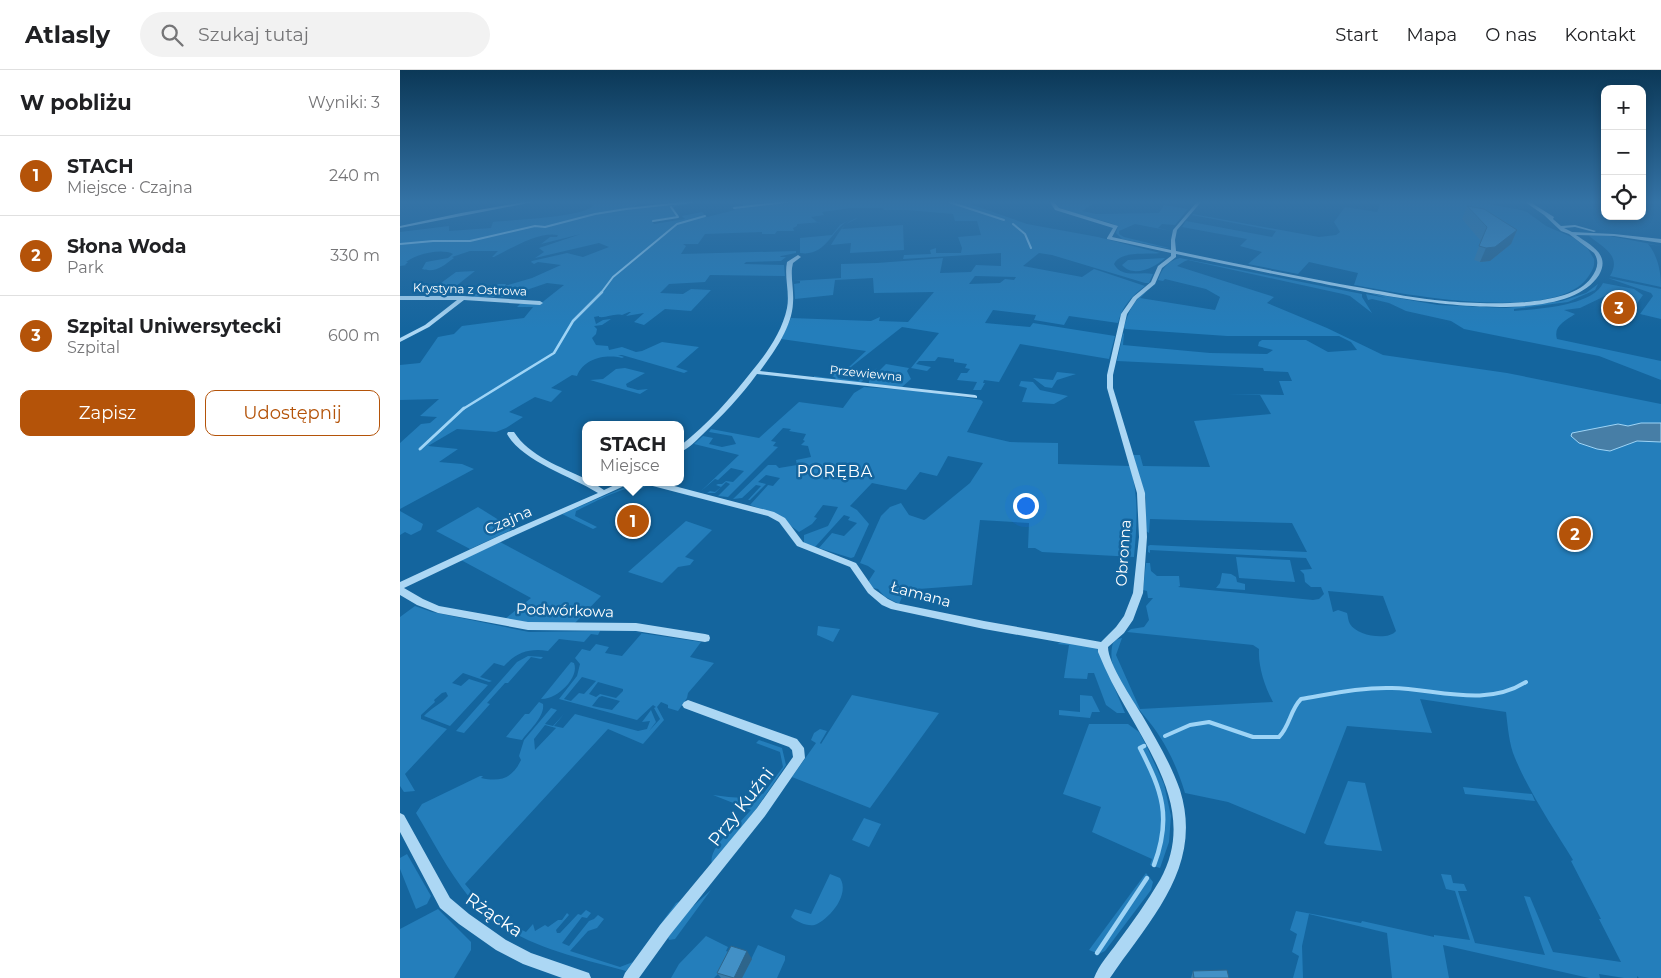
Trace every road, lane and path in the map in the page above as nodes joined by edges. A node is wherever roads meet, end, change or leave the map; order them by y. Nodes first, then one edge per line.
1 (1139, 244) edge
2 (1174, 244) edge
3 (1588, 244) edge
4 (1175, 252) junction
5 (798, 257) dead end
6 (400, 298) edge
7 (463, 298) junction
8 (540, 303) dead end
9 (400, 340) edge
10 (755, 372) junction
11 (975, 397) dead end
12 (511, 434) dead end
13 (684, 447) edge
14 (582, 480) edge
15 (593, 486) edge
16 (620, 486) edge
17 (663, 486) edge
18 (604, 493) junction
19 (400, 588) edge
20 (705, 638) dead end
21 (1103, 646) junction
22 (688, 705) dead end
23 (400, 819) edge
24 (584, 978) edge
25 (630, 978) edge
26 (1100, 978) edge

1 - 4 street
2 - 4 street
3 - 4 street
4 - 21 street, Obronna
5 - 10 street
6 - 7 street, Krystyna z Ostrowa
7 - 8 street, Krystyna z Ostrowa
7 - 9 street
10 - 11 street, Przewiewna
10 - 13 street
12 - 14 street
15 - 18 street
16 - 18 street, Czajna
17 - 21 street, Łamana
18 - 19 street, Czajna
19 - 20 street, Podwórkowa
21 - 26 street
22 - 25 street, Przy Kuźni
23 - 24 street, Rżącka

